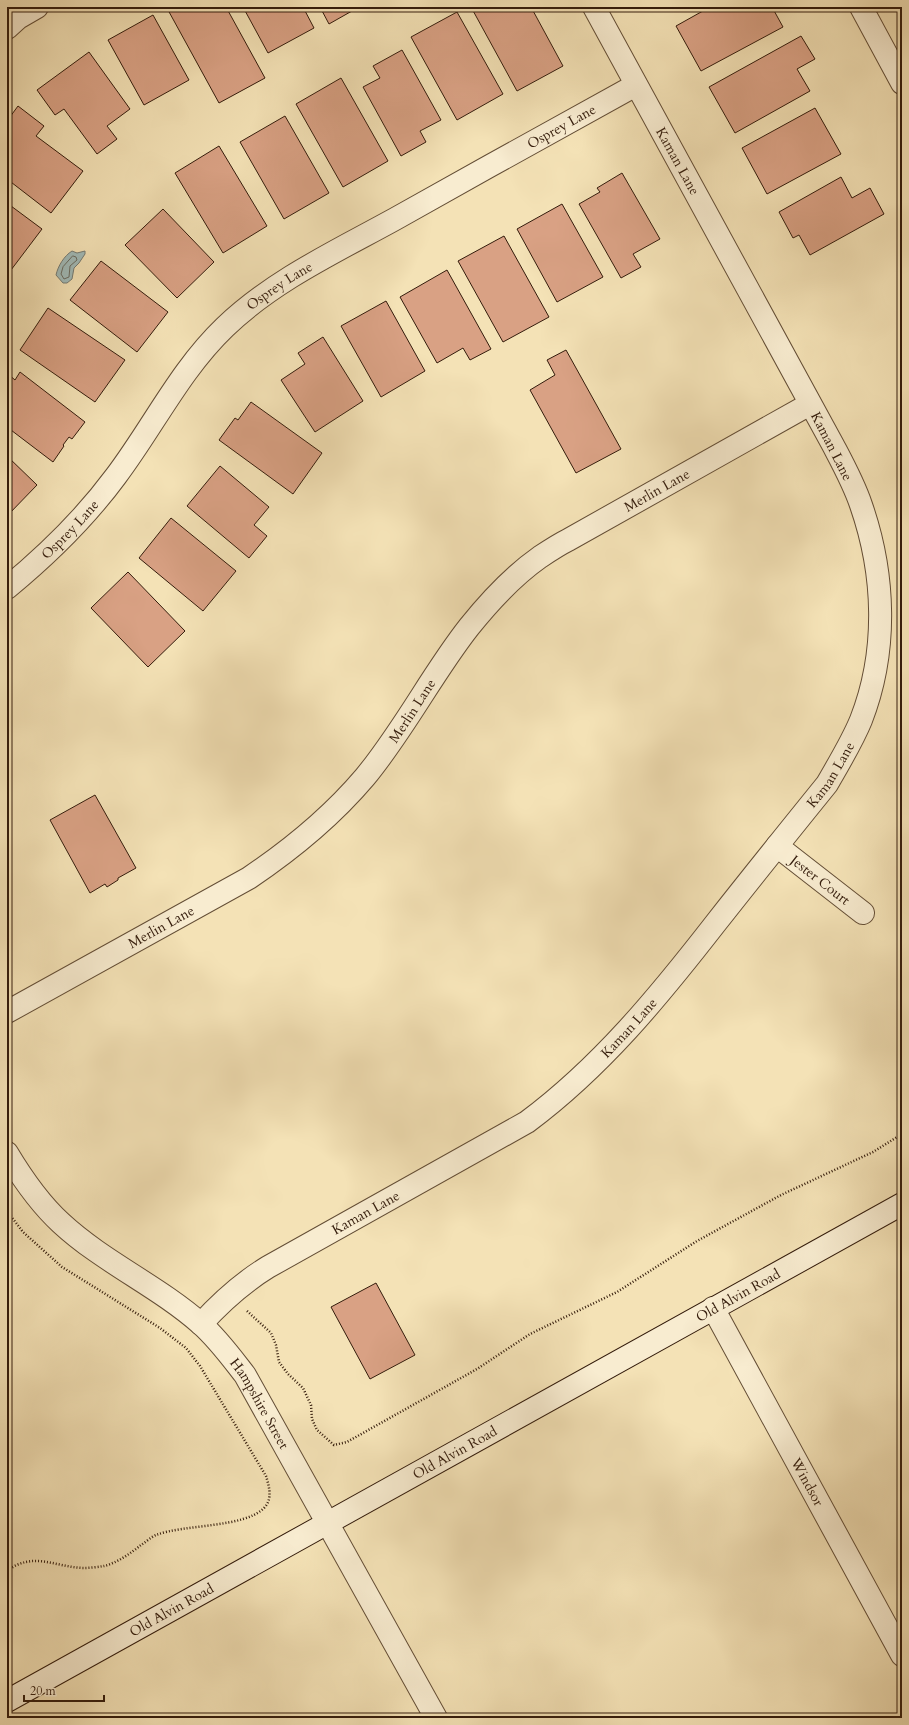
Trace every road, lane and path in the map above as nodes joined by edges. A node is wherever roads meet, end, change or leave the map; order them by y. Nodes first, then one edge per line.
1 (36, 7) edge
2 (594, 7) edge
3 (861, 7) edge
4 (7, 28) edge
5 (902, 81) edge
6 (636, 85) junction
7 (810, 404) junction
8 (7, 588) edge
9 (778, 846) junction
10 (863, 913) dead end
11 (7, 1012) edge
12 (902, 1134) edge
13 (7, 1153) edge
14 (902, 1204) edge
15 (7, 1211) edge
16 (230, 1294) junction
17 (713, 1308) junction
18 (201, 1324) junction
19 (329, 1524) junction
20 (7, 1571) edge
21 (902, 1655) edge
22 (7, 1701) edge
23 (436, 1718) edge

1 - 4 street
2 - 6 street, Kaman Lane
3 - 5 street
6 - 7 street, Kaman Lane
6 - 8 street, Osprey Lane
7 - 9 street, Kaman Lane
7 - 11 street, Merlin Lane
9 - 10 street, Jester Court
9 - 16 street, Kaman Lane
12 - 16 path
13 - 18 street, Hampshire Street
14 - 17 street, Old Alvin Road
15 - 20 path
16 - 18 street, Kaman Lane
17 - 19 street, Old Alvin Road
17 - 21 street, Windsor
18 - 19 street, Hampshire Street
19 - 22 street, Old Alvin Road
19 - 23 street, Hampshire Street

